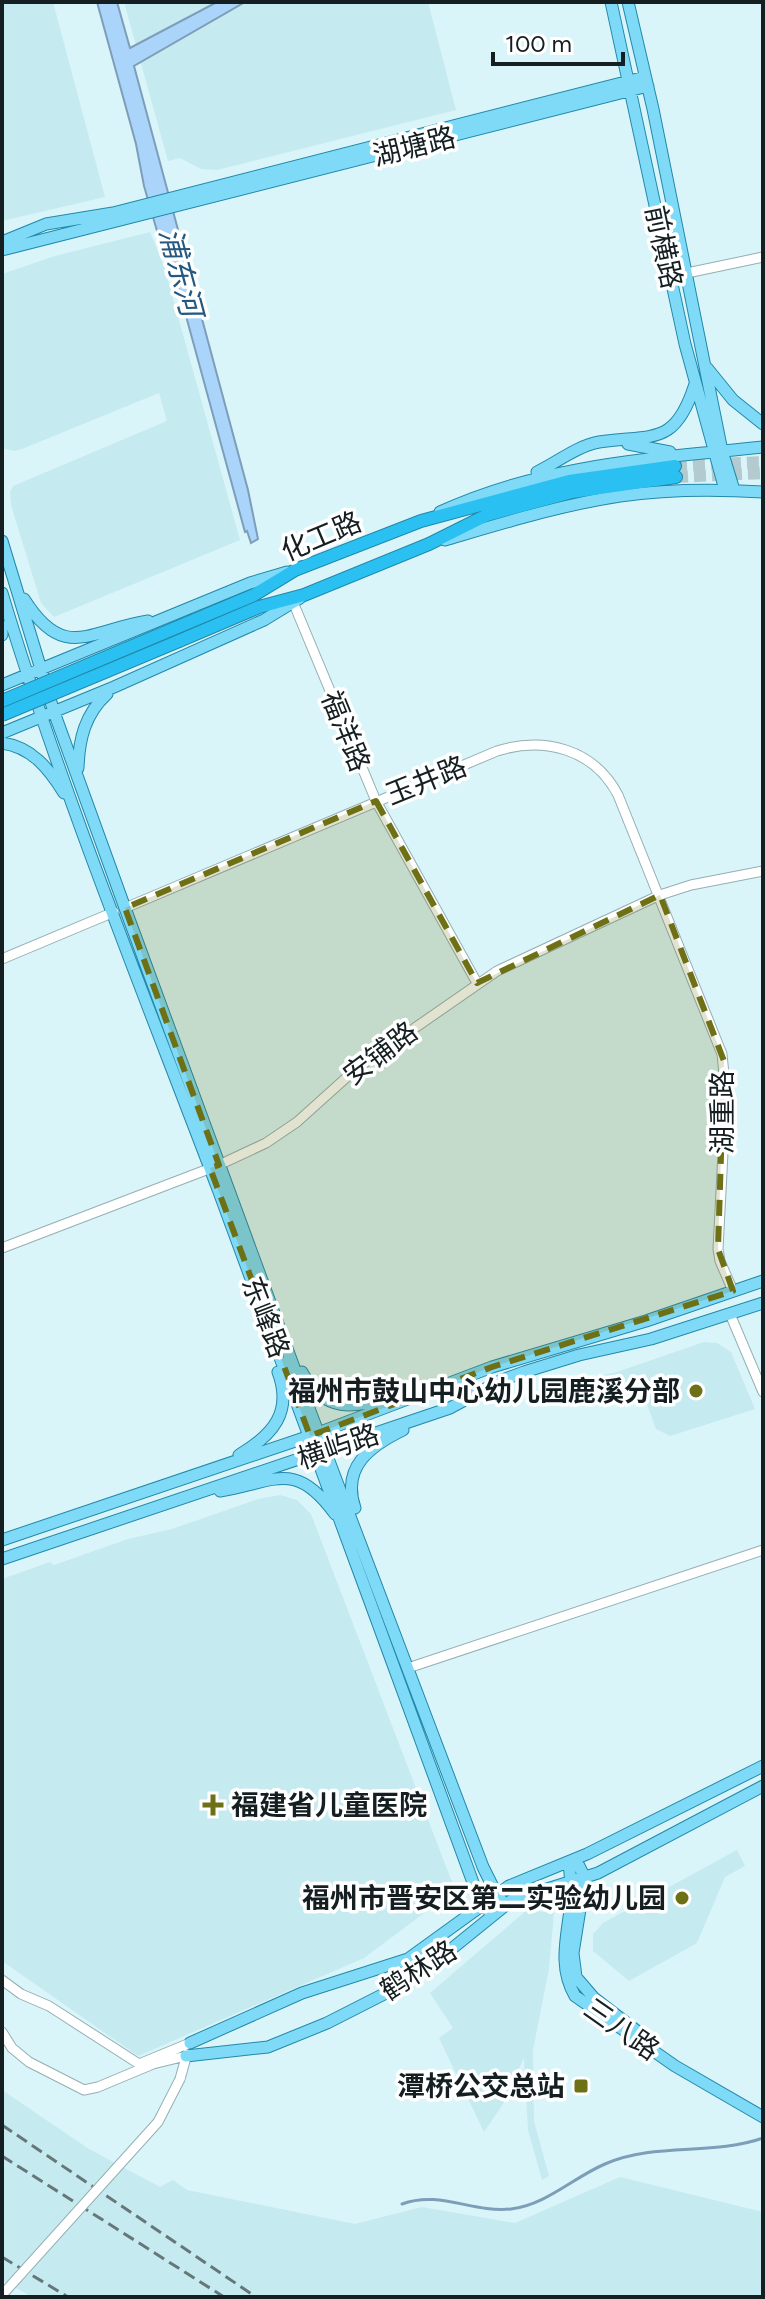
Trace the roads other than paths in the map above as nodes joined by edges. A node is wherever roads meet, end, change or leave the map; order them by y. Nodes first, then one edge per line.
1 (611, 2) edge
2 (628, 2) edge
3 (647, 82) junction
4 (629, 86) junction
5 (146, 210) junction
6 (2, 242) edge
7 (2, 250) edge
8 (763, 257) edge
9 (687, 273) junction
10 (705, 366) junction
11 (695, 383) junction
12 (763, 424) edge
13 (618, 442) junction
14 (763, 447) edge
15 (718, 451) junction
16 (678, 465) junction
17 (510, 485) junction
18 (729, 490) junction
19 (763, 492) edge
20 (421, 521) junction
21 (2, 541) edge
22 (429, 544) junction
23 (295, 570) junction
24 (15, 584) junction
25 (2, 593) edge
26 (299, 598) junction
27 (164, 619) junction
28 (2, 626) edge
29 (2, 635) edge
30 (176, 635) junction
31 (41, 669) junction
32 (27, 675) junction
33 (2, 685) edge
34 (114, 687) junction
35 (2, 701) edge
36 (54, 712) junction
37 (2, 715) edge
38 (41, 717) junction
39 (2, 733) edge
40 (2, 743) edge
41 (78, 777) junction
42 (376, 801) junction
43 (78, 818) junction
44 (763, 871) edge
45 (660, 895) junction
46 (119, 910) junction
47 (2, 959) edge
48 (477, 983) junction
49 (214, 1167) junction
50 (2, 1248) edge
51 (763, 1281) edge
52 (733, 1291) junction
53 (763, 1303) edge
54 (264, 1314) junction
55 (730, 1314) junction
56 (284, 1339) junction
57 (441, 1386) junction
58 (763, 1392) edge
59 (450, 1408) junction
60 (314, 1434) junction
61 (321, 1451) junction
62 (218, 1467) junction
63 (184, 1497) junction
64 (344, 1526) junction
65 (2, 1540) edge
66 (763, 1550) edge
67 (2, 1559) edge
68 (377, 1585) junction
69 (408, 1668) junction
70 (763, 1766) edge
71 (763, 1786) edge
72 (569, 1862) junction
73 (585, 1878) junction
74 (571, 1883) junction
75 (496, 1893) junction
76 (482, 1903) junction
77 (505, 1905) junction
78 (492, 1916) junction
79 (2, 1980) edge
80 (2, 2032) edge
81 (190, 2043) junction
82 (186, 2056) junction
83 (762, 2114) edge
84 (2, 2295) edge

1 - 4 main road, 前横路
2 - 3 main road, 前横路
3 - 4 main road, 湖塘路
3 - 9 main road, 前横路
4 - 5 main road, 湖塘路
4 - 11 main road, 前横路
5 - 6 main road
5 - 7 main road
8 - 9 street
9 - 10 main road, 前横路
10 - 12 main road
10 - 15 main road, 前横路
11 - 13 main road
11 - 15 main road, 前横路
13 - 16 main road
13 - 17 main road
14 - 15 main road
15 - 16 main road
15 - 18 main road, 前横路
16 - 17 main road
16 - 20 highway, 化工路
16 - 22 highway, 化工路
17 - 20 main road
18 - 19 main road, 化工路
18 - 22 main road, 化工路
20 - 23 highway, 化工路
21 - 24 main road, 东峰路
22 - 26 highway, 化工路
23 - 27 main road
23 - 30 highway, 化工路
24 - 27 main road
24 - 31 main road, 东峰路
25 - 32 main road, 东峰路
26 - 30 highway, 化工路
26 - 34 main road
26 - 42 street, 福洋路
27 - 31 main road
28 - 29 main road
30 - 35 highway, 化工路, bridge
30 - 37 highway, 化工路, bridge
31 - 32 main road
31 - 36 main road, 东峰路
32 - 33 main road
32 - 38 main road, 东峰路
34 - 36 main road
34 - 41 main road
36 - 38 main road
36 - 41 main road, 东峰路
38 - 39 main road
38 - 43 main road, 东峰路
40 - 43 main road
41 - 46 main road, 东峰路
42 - 45 street, 玉井路
42 - 46 street, 玉井路
42 - 48 street, 福洋路
43 - 46 main road, 东峰路
44 - 45 street, 安铺路
45 - 48 street, 安铺路
45 - 52 street, 湖重路
46 - 47 street, 玉井路
46 - 49 main road, 东峰路
48 - 49 street, 安铺路
49 - 50 street, 安铺路
49 - 54 main road, 东峰路
49 - 56 main road, 东峰路
51 - 52 main road, 横屿路
52 - 57 main road, 横屿路
53 - 55 main road, 横屿路
54 - 60 main road, 东峰路
54 - 62 main road
55 - 58 street
55 - 59 main road, 横屿路
56 - 57 main road
56 - 60 main road, 东峰路
57 - 60 main road, 横屿路
59 - 61 main road, 横屿路
59 - 68 main road
60 - 61 main road, 东峰路
60 - 62 main road, 横屿路
61 - 63 main road, 横屿路
61 - 64 main road, 东峰路
61 - 68 main road, 东峰路
62 - 65 main road, 横屿路
63 - 64 main road
63 - 67 main road, 横屿路
64 - 76 main road, 东峰路
66 - 69 street
68 - 69 main road, 东峰路
69 - 75 main road, 东峰路
70 - 72 main road, 鹤林路
71 - 73 main road, 鹤林路
72 - 73 main road
72 - 74 main road, 三八路
72 - 75 main road, 鹤林路
73 - 74 main road, 鹤林路
73 - 83 main road, 三八路
74 - 77 main road, 鹤林路
74 - 83 main road, 三八路
75 - 76 main road, 鹤林路
75 - 77 main road, 东峰路
76 - 78 main road, 东峰路
76 - 81 main road, 鹤林路
77 - 78 main road, 鹤林路
78 - 82 main road, 鹤林路
79 - 81 street
80 - 82 street
81 - 82 street
82 - 84 street, bridge

